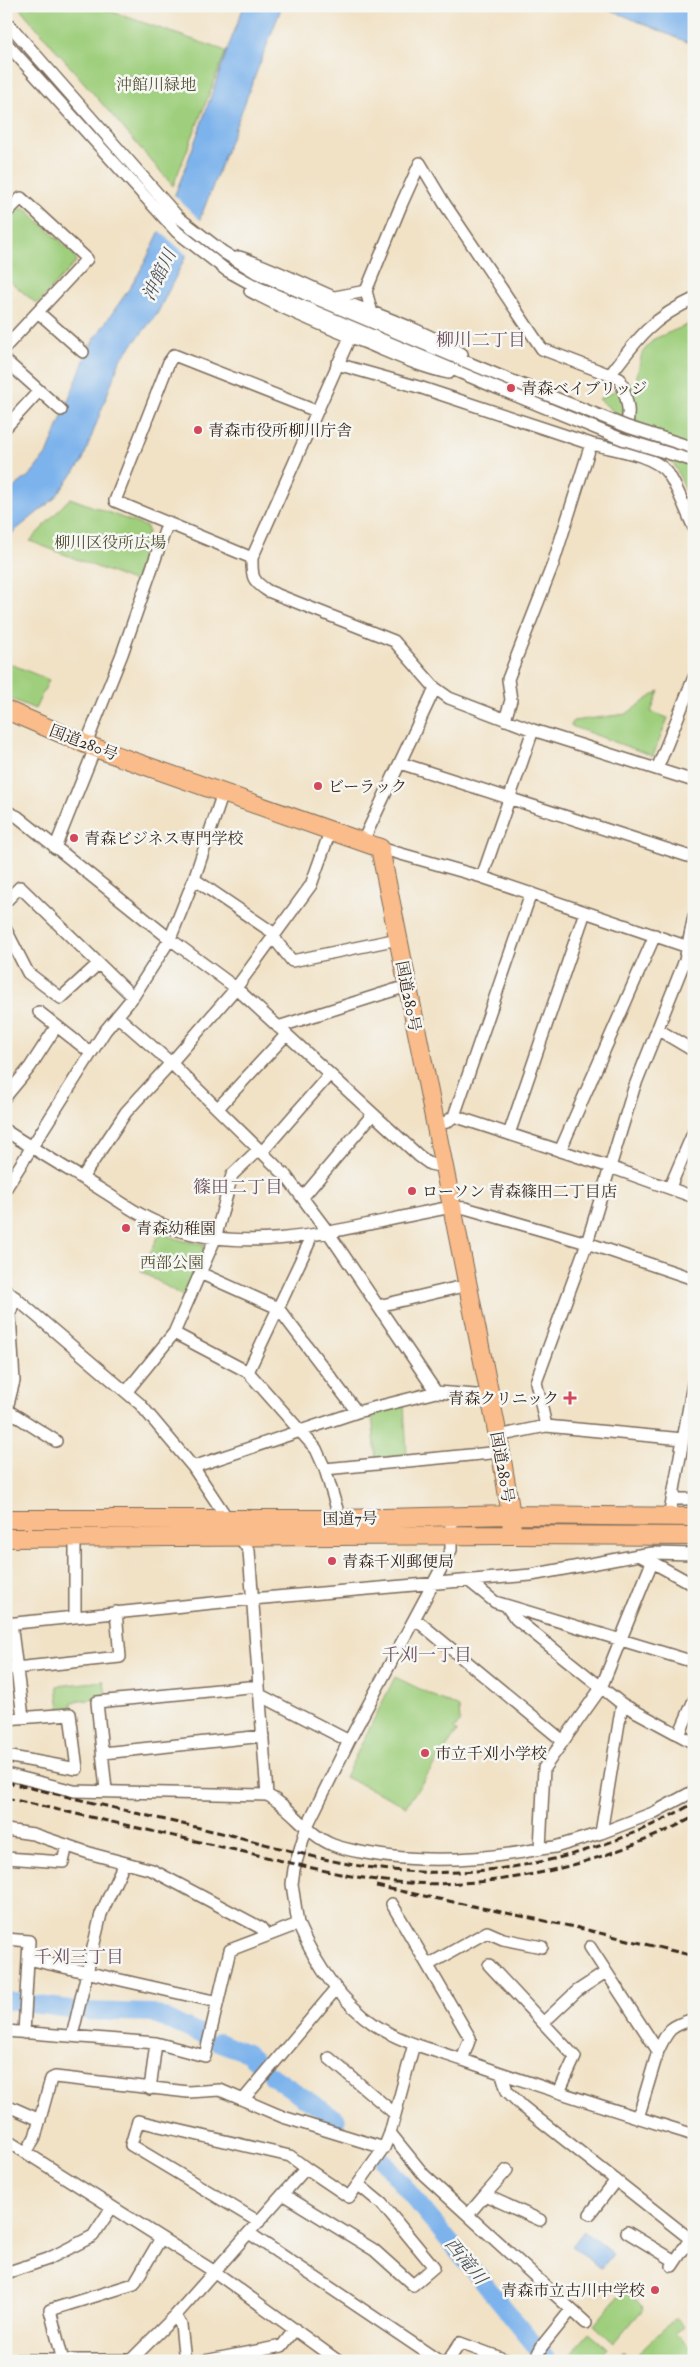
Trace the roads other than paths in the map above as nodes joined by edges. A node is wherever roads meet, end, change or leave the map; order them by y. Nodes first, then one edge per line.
1 (6, 21) edge
2 (6, 43) edge
3 (6, 213) edge
4 (224, 252) junction
5 (226, 270) junction
6 (366, 292) junction
7 (335, 297) junction
8 (694, 299) edge
9 (39, 312) junction
10 (372, 313) junction
11 (350, 336) junction
12 (6, 346) edge
13 (83, 352) dead end
14 (6, 360) edge
15 (338, 364) junction
16 (489, 371) junction
17 (610, 375) junction
18 (476, 379) junction
19 (39, 391) junction
20 (61, 410) dead end
21 (316, 411) junction
22 (6, 427) edge
23 (592, 444) junction
24 (694, 448) edge
25 (619, 450) junction
26 (694, 462) edge
27 (168, 522) junction
28 (694, 528) edge
29 (252, 558) junction
30 (694, 677) edge
31 (435, 688) junction
32 (6, 710) edge
33 (505, 720) junction
34 (533, 730) junction
35 (90, 746) junction
36 (400, 763) junction
37 (657, 769) junction
38 (694, 781) edge
39 (223, 792) junction
40 (510, 799) junction
41 (6, 811) edge
42 (331, 830) junction
43 (363, 841) junction
44 (55, 848) junction
45 (380, 848) junction
46 (694, 858) edge
47 (482, 877) junction
48 (194, 879) junction
49 (531, 893) junction
50 (6, 901) edge
51 (585, 912) junction
52 (694, 916) edge
53 (6, 930) edge
54 (274, 936) junction
55 (655, 936) junction
56 (170, 938) junction
57 (398, 939) junction
58 (691, 948) edge
59 (98, 964) junction
60 (407, 986) junction
61 (236, 988) junction
62 (134, 997) junction
63 (39, 1012) dead end
64 (117, 1016) junction
65 (56, 1027) junction
66 (657, 1029) junction
67 (282, 1031) junction
68 (694, 1051) edge
69 (91, 1052) junction
70 (171, 1064) junction
71 (329, 1074) junction
72 (6, 1096) edge
73 (218, 1108) junction
74 (373, 1114) junction
75 (454, 1116) junction
76 (434, 1124) junction
77 (6, 1131) edge
78 (694, 1131) edge
79 (509, 1134) junction
80 (32, 1148) junction
81 (261, 1150) junction
82 (560, 1151) junction
83 (444, 1167) junction
84 (610, 1167) junction
85 (82, 1178) junction
86 (670, 1187) junction
87 (6, 1188) edge
88 (303, 1197) junction
89 (694, 1197) edge
90 (452, 1207) junction
91 (328, 1232) junction
92 (311, 1235) junction
93 (215, 1239) junction
94 (587, 1243) junction
95 (200, 1273) junction
96 (694, 1279) edge
97 (468, 1285) junction
98 (11, 1294) edge
99 (378, 1306) junction
100 (278, 1308) junction
101 (174, 1334) junction
102 (248, 1372) junction
103 (694, 1378) edge
104 (127, 1391) junction
105 (436, 1392) junction
106 (489, 1396) junction
107 (7, 1411) edge
108 (357, 1412) junction
109 (546, 1426) junction
110 (299, 1431) junction
111 (683, 1439) junction
112 (56, 1441) dead end
113 (499, 1444) junction
114 (193, 1467) junction
115 (325, 1469) junction
116 (672, 1499) junction
117 (694, 1499) edge
118 (512, 1515) junction
119 (451, 1516) junction
120 (228, 1518) junction
121 (682, 1518) edge
122 (6, 1519) edge
123 (340, 1519) junction
124 (452, 1535) junction
125 (512, 1535) junction
126 (628, 1536) junction
127 (688, 1536) edge
128 (240, 1537) junction
129 (6, 1538) edge
130 (75, 1538) junction
131 (694, 1554) edge
132 (633, 1556) junction
133 (652, 1562) junction
134 (469, 1581) junction
135 (434, 1582) junction
136 (694, 1585) edge
137 (252, 1599) junction
138 (508, 1607) junction
139 (116, 1612) junction
140 (75, 1616) junction
141 (415, 1619) junction
142 (8, 1623) edge
143 (622, 1639) junction
144 (694, 1662) edge
145 (11, 1669) edge
146 (601, 1688) junction
147 (259, 1690) junction
148 (694, 1700) edge
149 (622, 1704) junction
150 (23, 1717) junction
151 (6, 1719) edge
152 (679, 1735) junction
153 (263, 1736) junction
154 (349, 1741) junction
155 (563, 1741) junction
156 (694, 1743) edge
157 (103, 1753) junction
158 (6, 1756) edge
159 (6, 1774) edge
160 (106, 1790) junction
161 (694, 1791) edge
162 (267, 1795) junction
163 (307, 1826) junction
164 (6, 1830) edge
165 (601, 1833) junction
166 (67, 1845) junction
167 (540, 1849) junction
168 (6, 1858) edge
169 (124, 1862) junction
170 (392, 1904) dead end
171 (298, 1924) junction
172 (267, 1936) junction
173 (6, 1939) edge
174 (542, 1947) dead end
175 (590, 1947) dead end
176 (28, 1959) junction
177 (428, 1965) junction
178 (488, 1965) dead end
179 (86, 1972) junction
180 (606, 1972) junction
181 (336, 1989) junction
182 (218, 2002) junction
183 (694, 2020) edge
184 (543, 2023) junction
185 (6, 2031) edge
186 (24, 2033) junction
187 (72, 2036) junction
188 (156, 2043) junction
189 (414, 2044) junction
190 (658, 2051) junction
191 (329, 2058) dead end
192 (462, 2060) junction
193 (502, 2074) junction
194 (150, 2089) junction
195 (559, 2092) junction
196 (243, 2100) junction
197 (6, 2105) edge
198 (396, 2114) junction
199 (638, 2118) junction
200 (40, 2120) junction
201 (390, 2133) junction
202 (694, 2135) edge
203 (8, 2142) edge
204 (384, 2148) junction
205 (27, 2152) junction
206 (306, 2168) junction
207 (507, 2170) dead end
208 (616, 2180) junction
209 (359, 2185) junction
210 (284, 2195) junction
211 (485, 2195) junction
212 (112, 2207) junction
213 (590, 2214) dead end
214 (468, 2215) junction
215 (540, 2220) dead end
216 (259, 2222) junction
217 (627, 2232) dead end
218 (250, 2233) junction
219 (161, 2238) junction
220 (692, 2240) edge
221 (214, 2272) junction
222 (6, 2273) edge
223 (571, 2310) junction
224 (175, 2316) junction
225 (586, 2323) dead end
226 (295, 2329) junction
227 (538, 2353) edge
228 (6, 2360) edge
229 (63, 2360) edge
230 (130, 2360) edge
231 (185, 2361) edge
232 (204, 2361) edge
233 (338, 2361) edge
234 (439, 2361) edge
235 (448, 2361) edge
236 (509, 2361) edge

1 - 4 street
2 - 5 street
3 - 9 street
4 - 7 street
4 - 16 street
5 - 11 street
5 - 18 street
6 - 7 street
6 - 10 street
6 - 17 street
7 - 10 street
8 - 17 street
9 - 12 street
9 - 13 street
10 - 16 street
11 - 15 street
11 - 18 street
14 - 19 street
15 - 21 street
15 - 23 street
16 - 24 street, bridge
17 - 25 street
18 - 26 street, bridge
19 - 20 street
19 - 22 street
21 - 27 street
21 - 29 street
23 - 25 street
23 - 33 street
25 - 28 street
27 - 29 street
27 - 35 street
29 - 31 street
30 - 37 street
31 - 33 street
31 - 36 street
32 - 35 highway, 国道280号
33 - 34 street
34 - 37 street
34 - 40 street
35 - 39 highway, 国道280号
35 - 44 street
36 - 40 street
36 - 43 street
37 - 38 street
39 - 42 highway, 国道280号
39 - 48 street
40 - 46 street
40 - 47 street
41 - 44 street
42 - 43 highway, 国道280号
42 - 54 street
43 - 45 highway, 国道280号
44 - 56 street
45 - 47 street
45 - 57 highway, 国道280号
47 - 49 street
48 - 54 street
48 - 56 street
49 - 51 street
49 - 75 street
50 - 59 street
51 - 55 street
51 - 79 street
52 - 58 street
53 - 59 street
54 - 57 street
54 - 61 street
55 - 58 street
55 - 82 street
56 - 61 street
56 - 62 street
57 - 60 highway, 国道280号
58 - 66 street
59 - 62 street
60 - 67 street
60 - 76 highway, 国道280号
61 - 67 street
61 - 70 street
62 - 64 street
63 - 65 street
64 - 69 street
64 - 70 street
65 - 69 street
65 - 72 street
66 - 68 street
66 - 84 street
67 - 71 street
67 - 73 street
69 - 80 street
70 - 73 street
70 - 85 street
71 - 74 street
71 - 81 street
73 - 81 street
74 - 83 street
74 - 88 street
75 - 76 street
75 - 79 street
76 - 83 highway, 国道280号
77 - 80 street
78 - 86 street
79 - 82 street
80 - 85 street
80 - 87 street
81 - 88 street
81 - 93 street
82 - 84 street
83 - 90 highway, 国道280号
84 - 86 street
84 - 94 street
85 - 93 street
86 - 89 street
88 - 91 street
90 - 91 street
90 - 94 street
90 - 97 highway, 国道280号
91 - 92 street
91 - 99 street
92 - 93 street
92 - 100 street
93 - 95 street
94 - 96 street
94 - 109 street
95 - 100 street
95 - 101 street
97 - 99 street
97 - 106 highway, 国道280号
98 - 104 street
98 - 107 street
99 - 105 street
100 - 102 street
100 - 108 street
101 - 102 street
101 - 104 street
102 - 110 street
103 - 111 street
104 - 114 street
105 - 106 street
105 - 108 street
106 - 113 highway, 国道280号
107 - 112 street
108 - 110 street
109 - 111 street
109 - 113 street
110 - 114 street
110 - 115 street
111 - 116 street
113 - 115 street
113 - 118 highway, 国道280号
114 - 120 street
115 - 123 street
116 - 117 street
116 - 121 street
118 - 119 highway, 国道7号
118 - 121 highway, 国道7号
118 - 125 highway, 国道280号
119 - 123 highway, 国道7号
119 - 124 street
120 - 122 highway, 国道7号
120 - 123 highway, 国道7号
120 - 128 street
124 - 125 highway, 国道7号
124 - 128 highway, 国道7号
124 - 135 street
125 - 126 highway, 国道7号
126 - 127 highway, 国道7号
126 - 132 street
128 - 130 highway, 国道7号
128 - 137 street
129 - 130 highway, 国道7号
130 - 140 street
131 - 132 street
132 - 133 street
132 - 134 street
133 - 136 street
133 - 143 street
134 - 135 street
134 - 138 street
135 - 137 street
135 - 141 street
137 - 139 street
137 - 147 street
138 - 143 street
138 - 146 street
139 - 140 street
139 - 145 street
140 - 142 street
141 - 154 street
141 - 155 street
142 - 145 street
143 - 144 street
143 - 146 street
145 - 150 street
146 - 149 street
146 - 155 street
147 - 153 street
147 - 154 street
147 - 157 street
148 - 152 street
149 - 152 street
149 - 165 street
150 - 151 street
150 - 158 street
152 - 156 street
153 - 157 street
153 - 162 street
154 - 163 street
155 - 167 street
157 - 160 street
159 - 160 street
160 - 162 street
161 - 165 street
162 - 163 street
163 - 167 street
163 - 171 street
164 - 166 street
165 - 167 street
166 - 168 street
166 - 169 street
169 - 172 street
169 - 179 street
170 - 177 street
171 - 172 street
171 - 181 street
172 - 182 street
173 - 176 street
174 - 177 street
175 - 180 street
176 - 179 street
176 - 186 street
177 - 192 street
178 - 184 street
179 - 182 street
179 - 187 street
180 - 184 street
180 - 190 street
181 - 189 street
181 - 196 street
182 - 188 street
183 - 190 street
184 - 195 street
185 - 186 street
186 - 187 street
187 - 188 street
188 - 194 street
189 - 192 street
189 - 198 street
190 - 199 street
191 - 198 street
192 - 193 street
193 - 195 street
193 - 208 street
194 - 196 street
194 - 200 street
195 - 199 street
196 - 204 street
197 - 200 street
198 - 201 street
199 - 202 street
200 - 205 street
201 - 204 street
201 - 214 street
203 - 205 street
204 - 209 street
205 - 212 street
206 - 209 street
206 - 210 street
206 - 216 street
207 - 211 street
208 - 213 street
208 - 220 street
209 - 210 street
210 - 216 street
211 - 214 street
211 - 215 street
212 - 219 street
212 - 222 street
214 - 223 street
216 - 218 street
217 - 220 street
218 - 221 street
218 - 234 street
219 - 221 street
219 - 229 street
221 - 224 street
221 - 226 street
223 - 225 street
223 - 227 street
224 - 230 street
224 - 231 street
226 - 232 street
226 - 233 street
228 - 229 street
229 - 230 street
235 - 236 street

